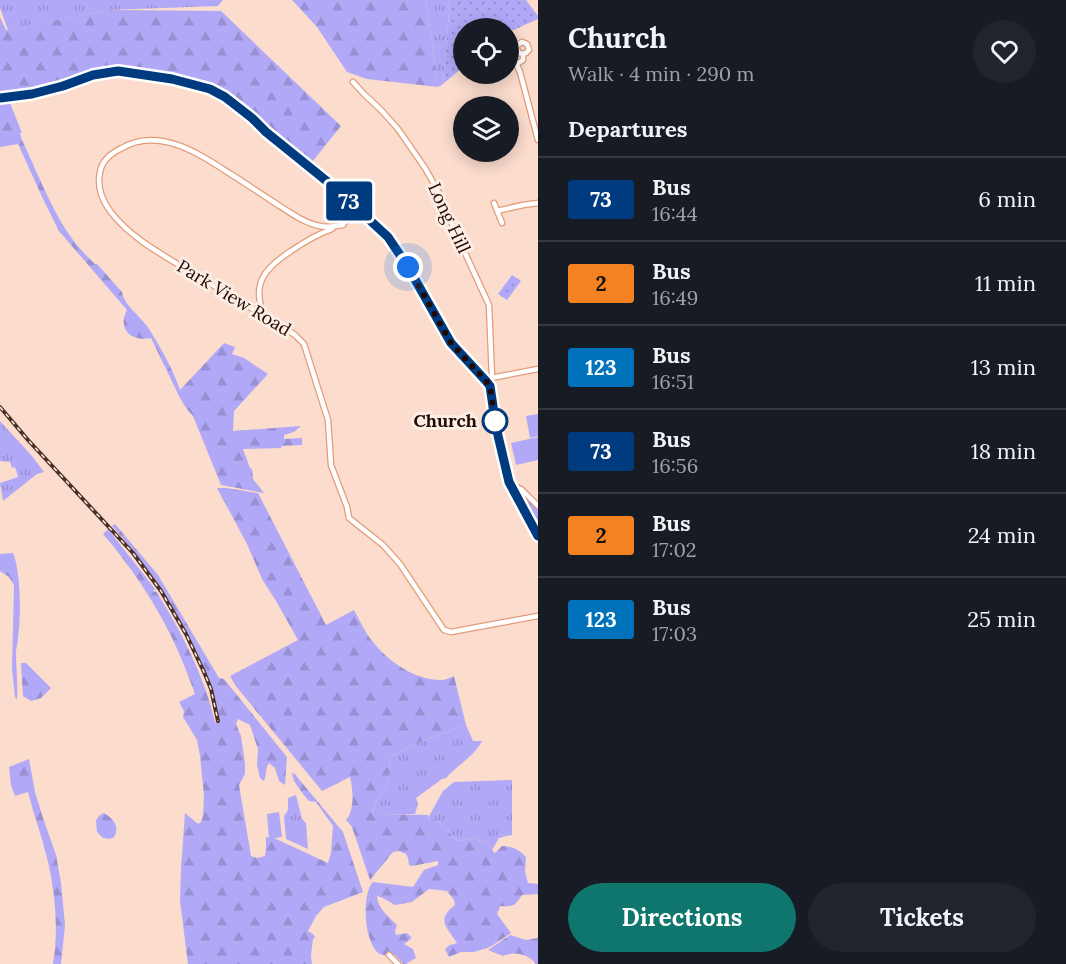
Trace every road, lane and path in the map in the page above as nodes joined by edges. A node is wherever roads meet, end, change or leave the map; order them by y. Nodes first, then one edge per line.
1 (523, 54) dead end
2 (519, 63) edge
3 (519, 70) edge
4 (353, 82) dead end
5 (0, 98) edge
6 (538, 140) edge
7 (538, 202) edge
8 (494, 203) dead end
9 (361, 212) junction
10 (497, 212) junction
11 (502, 223) dead end
12 (342, 225) junction
13 (264, 316) junction
14 (538, 369) edge
15 (489, 379) junction
16 (511, 485) junction
17 (538, 506) edge
18 (538, 537) edge
19 (538, 616) edge
20 (389, 955) dead end
21 (398, 964) edge

1 - 2 street
3 - 6 street
4 - 15 street, Long Hill
5 - 9 street
7 - 10 street
8 - 10 street
9 - 12 street
9 - 15 street
10 - 11 street
12 - 13 street
12 - 13 street, Park View Road
13 - 19 street, Park View Road
14 - 15 street
15 - 16 street
16 - 17 street
16 - 18 street
20 - 21 street

